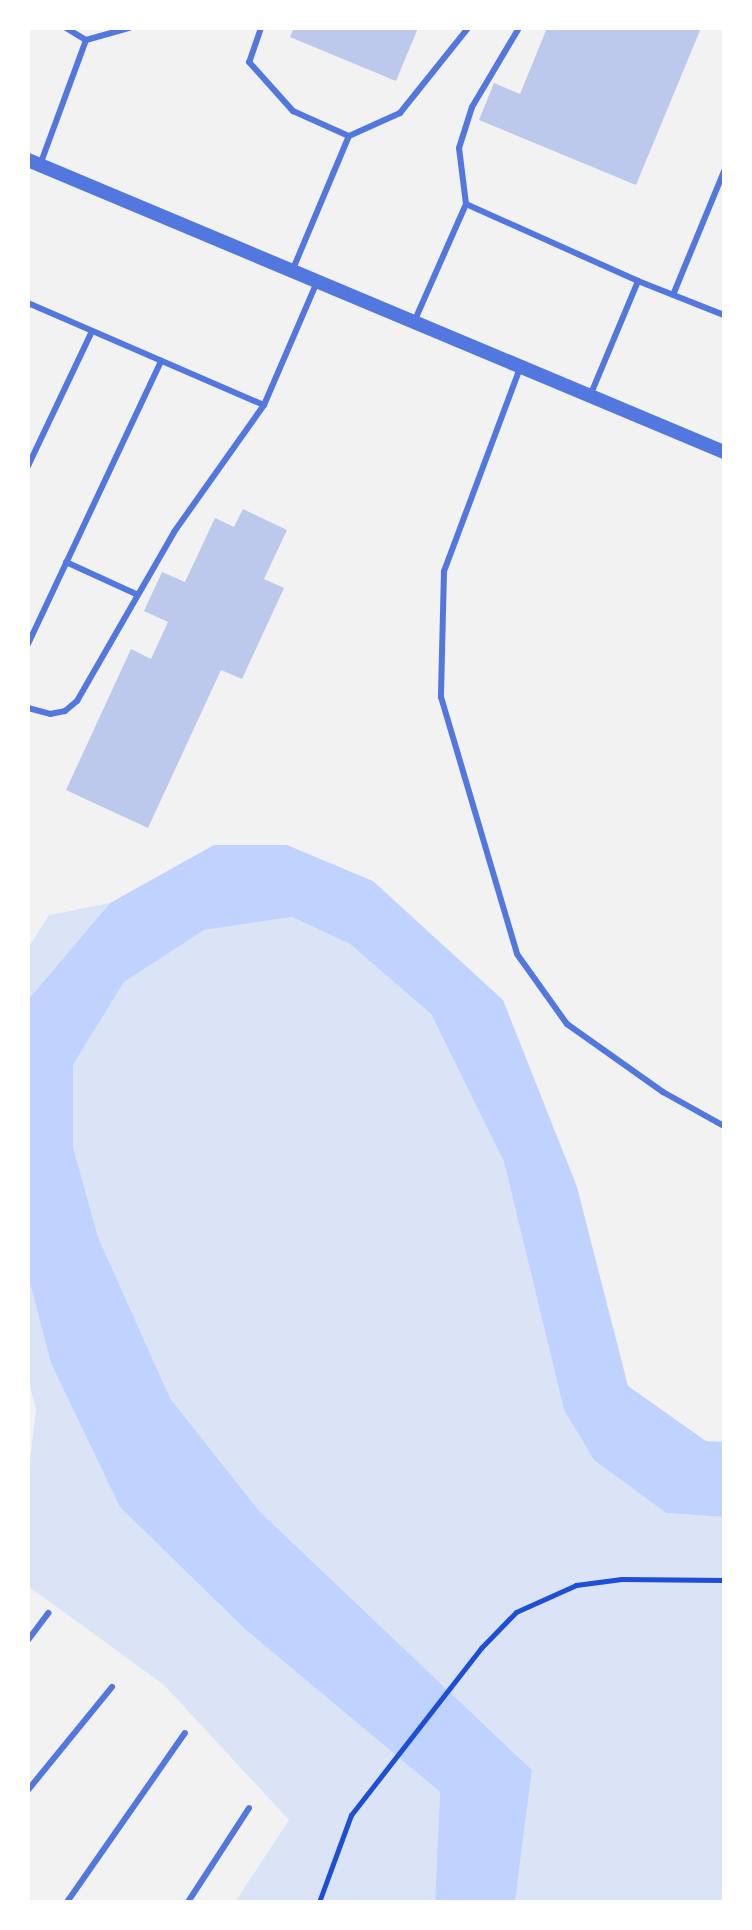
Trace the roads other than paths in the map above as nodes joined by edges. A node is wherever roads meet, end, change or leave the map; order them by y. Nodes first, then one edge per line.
1 (66, 28) edge
2 (129, 28) edge
3 (261, 28) edge
4 (468, 28) edge
5 (519, 28) edge
6 (86, 40) junction
7 (349, 136) junction
8 (34, 162) edge
9 (724, 171) edge
10 (466, 204) junction
11 (292, 272) junction
12 (638, 281) junction
13 (317, 282) junction
14 (673, 295) junction
15 (28, 303) edge
16 (724, 315) edge
17 (414, 323) junction
18 (92, 331) junction
19 (161, 361) junction
20 (520, 367) junction
21 (590, 396) junction
22 (264, 405) junction
23 (724, 452) edge
24 (28, 466) edge
25 (66, 562) junction
26 (136, 594) junction
27 (28, 644) edge
28 (28, 708) edge
29 (724, 1126) edge
30 (48, 1613) dead end
31 (28, 1640) edge
32 (112, 1687) dead end
33 (185, 1733) dead end
34 (28, 1790) edge
35 (249, 1808) dead end
36 (67, 1902) edge
37 (188, 1902) edge

1 - 6 lane
2 - 6 lane
3 - 7 lane
4 - 7 lane
5 - 10 lane
6 - 8 lane
7 - 11 lane
8 - 11 street
9 - 14 lane
10 - 12 lane
10 - 17 lane
11 - 13 street
12 - 14 lane
12 - 21 lane
13 - 17 street
13 - 22 lane
14 - 16 lane
15 - 18 lane
17 - 20 street
18 - 19 lane
18 - 24 lane
19 - 22 lane
19 - 25 lane
20 - 21 street
20 - 29 lane
21 - 23 street
22 - 26 lane
25 - 26 lane
25 - 27 lane
26 - 28 lane
30 - 31 lane
32 - 34 lane
33 - 36 lane
35 - 37 lane

